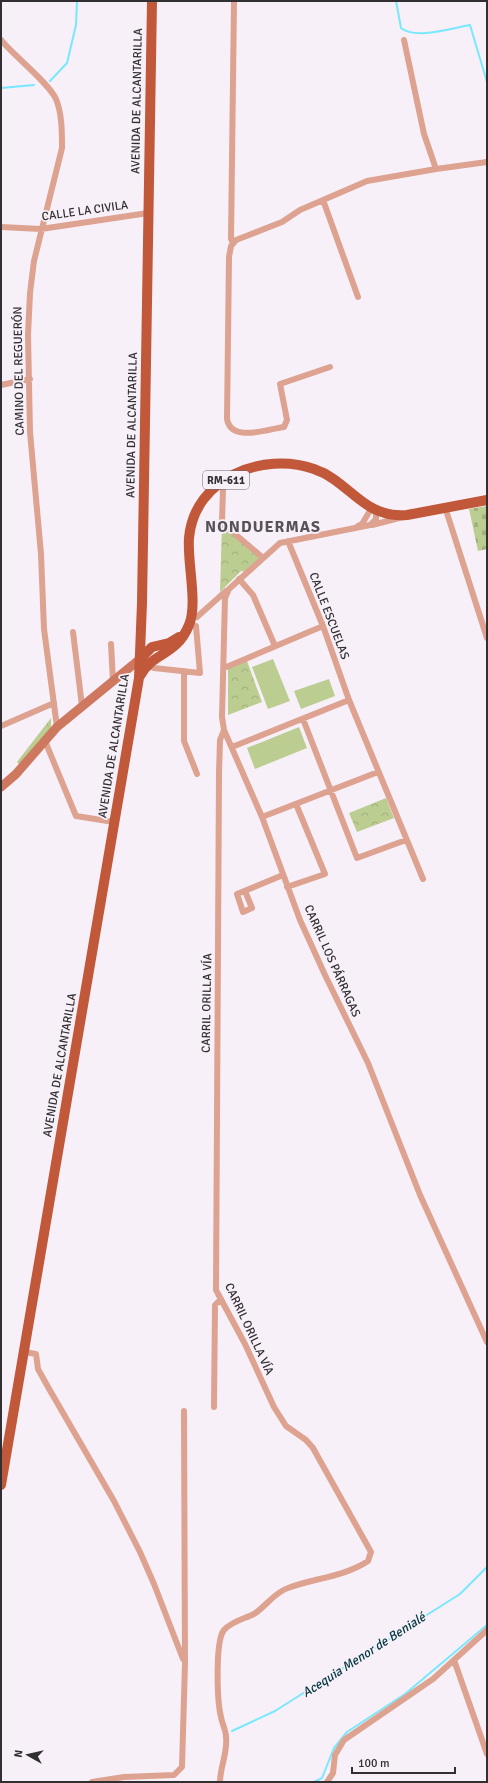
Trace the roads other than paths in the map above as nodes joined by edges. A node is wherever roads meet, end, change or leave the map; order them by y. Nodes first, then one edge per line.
1 (152, 1) edge
2 (234, 1) edge
3 (1, 40) edge
4 (404, 40) dead end
5 (487, 162) edge
6 (436, 169) junction
7 (323, 200) junction
8 (148, 213) junction
9 (1, 227) edge
10 (41, 229) junction
11 (233, 243) junction
12 (358, 297) dead end
13 (330, 367) dead end
14 (30, 379) junction
15 (1, 385) edge
16 (224, 488) dead end
17 (487, 500) edge
18 (445, 507) junction
19 (374, 510) junction
20 (407, 515) junction
21 (370, 525) junction
22 (358, 527) junction
23 (288, 541) junction
24 (262, 557) junction
25 (239, 579) junction
26 (229, 589) junction
27 (196, 617) dead end
28 (323, 626) junction
29 (192, 627) junction
30 (142, 630) junction
31 (73, 632) dead end
32 (487, 638) edge
33 (110, 644) dead end
34 (155, 646) junction
35 (275, 646) junction
36 (157, 658) junction
37 (144, 662) junction
38 (224, 668) junction
39 (184, 671) junction
40 (113, 681) junction
41 (349, 700) junction
42 (54, 703) junction
43 (82, 706) junction
44 (303, 719) junction
45 (1, 726) edge
46 (57, 726) junction
47 (224, 730) junction
48 (45, 741) junction
49 (232, 747) junction
50 (378, 772) junction
51 (197, 774) dead end
52 (1, 787) edge
53 (331, 790) junction
54 (296, 804) junction
55 (262, 817) junction
56 (114, 822) junction
57 (406, 840) junction
58 (283, 875) junction
59 (423, 879) dead end
60 (287, 887) junction
61 (245, 891) dead end
62 (221, 1300) junction
63 (487, 1342) edge
64 (24, 1352) junction
65 (214, 1407) dead end
66 (184, 1411) dead end
67 (1, 1486) edge
68 (487, 1630) edge
69 (454, 1660) junction
70 (185, 1663) junction
71 (487, 1754) edge
72 (92, 1782) edge
73 (220, 1782) edge
74 (327, 1782) edge

1 - 8 main road, AVENIDA DE ALCANTARILLA
2 - 11 street
3 - 10 street, CAMINO DEL REGUERÓN
4 - 6 street
5 - 6 street
6 - 7 street
7 - 11 street
7 - 12 street
8 - 10 street, CALLE LA CIVILA
8 - 30 main road, AVENIDA DE ALCANTARILLA
9 - 10 street, CALLE LA CIVILA
10 - 14 street, CAMINO DEL REGUERÓN
11 - 13 street
14 - 15 street
14 - 42 street, CAMINO DEL REGUERÓN
16 - 24 street
17 - 18 main road, RM-611
18 - 20 main road, RM-611
18 - 32 street
19 - 20 main road, RM-611
19 - 21 street
19 - 22 street
19 - 29 main road, RM-611
20 - 21 street
21 - 22 street
22 - 23 street
23 - 24 street
23 - 28 street, CALLE ESCUELAS
24 - 25 street
25 - 26 street
25 - 35 street
26 - 27 street
26 - 38 street, CARRIL LOS PÁRRAGAS
28 - 35 street
28 - 41 street, CALLE ESCUELAS
29 - 34 main road
29 - 36 main road, RM-611
29 - 39 street
30 - 34 main road
30 - 37 main road, AVENIDA DE ALCANTARILLA
31 - 43 street
33 - 40 street
34 - 36 street
34 - 37 main road
35 - 38 street
36 - 37 main road, RM-611
37 - 39 street
37 - 40 main road
37 - 56 main road, AVENIDA DE ALCANTARILLA
38 - 47 street, CARRIL LOS PÁRRAGAS
39 - 51 street
40 - 43 main road
41 - 44 street
41 - 50 street, CALLE ESCUELAS
42 - 45 street
42 - 46 street, CAMINO DEL REGUERÓN
43 - 46 main road
44 - 49 street
44 - 53 street
46 - 48 main road
47 - 49 street, CARRIL LOS PÁRRAGAS
47 - 62 street, CARRIL ORILLA VÍA
48 - 52 main road
48 - 56 street
49 - 55 street, CARRIL LOS PÁRRAGAS
50 - 53 street
50 - 57 street, CALLE ESCUELAS
53 - 54 street
53 - 57 street
54 - 55 street
54 - 60 street
55 - 58 street, CARRIL LOS PÁRRAGAS
56 - 64 main road, AVENIDA DE ALCANTARILLA
57 - 59 street, CALLE ESCUELAS
58 - 60 street, CARRIL LOS PÁRRAGAS
58 - 61 street
60 - 63 street, CARRIL LOS PÁRRAGAS
62 - 65 street
62 - 73 street, CARRIL ORILLA VÍA
64 - 67 main road, AVENIDA DE ALCANTARILLA
64 - 70 street
66 - 70 street
68 - 69 street
69 - 71 street
69 - 74 street
70 - 72 street

